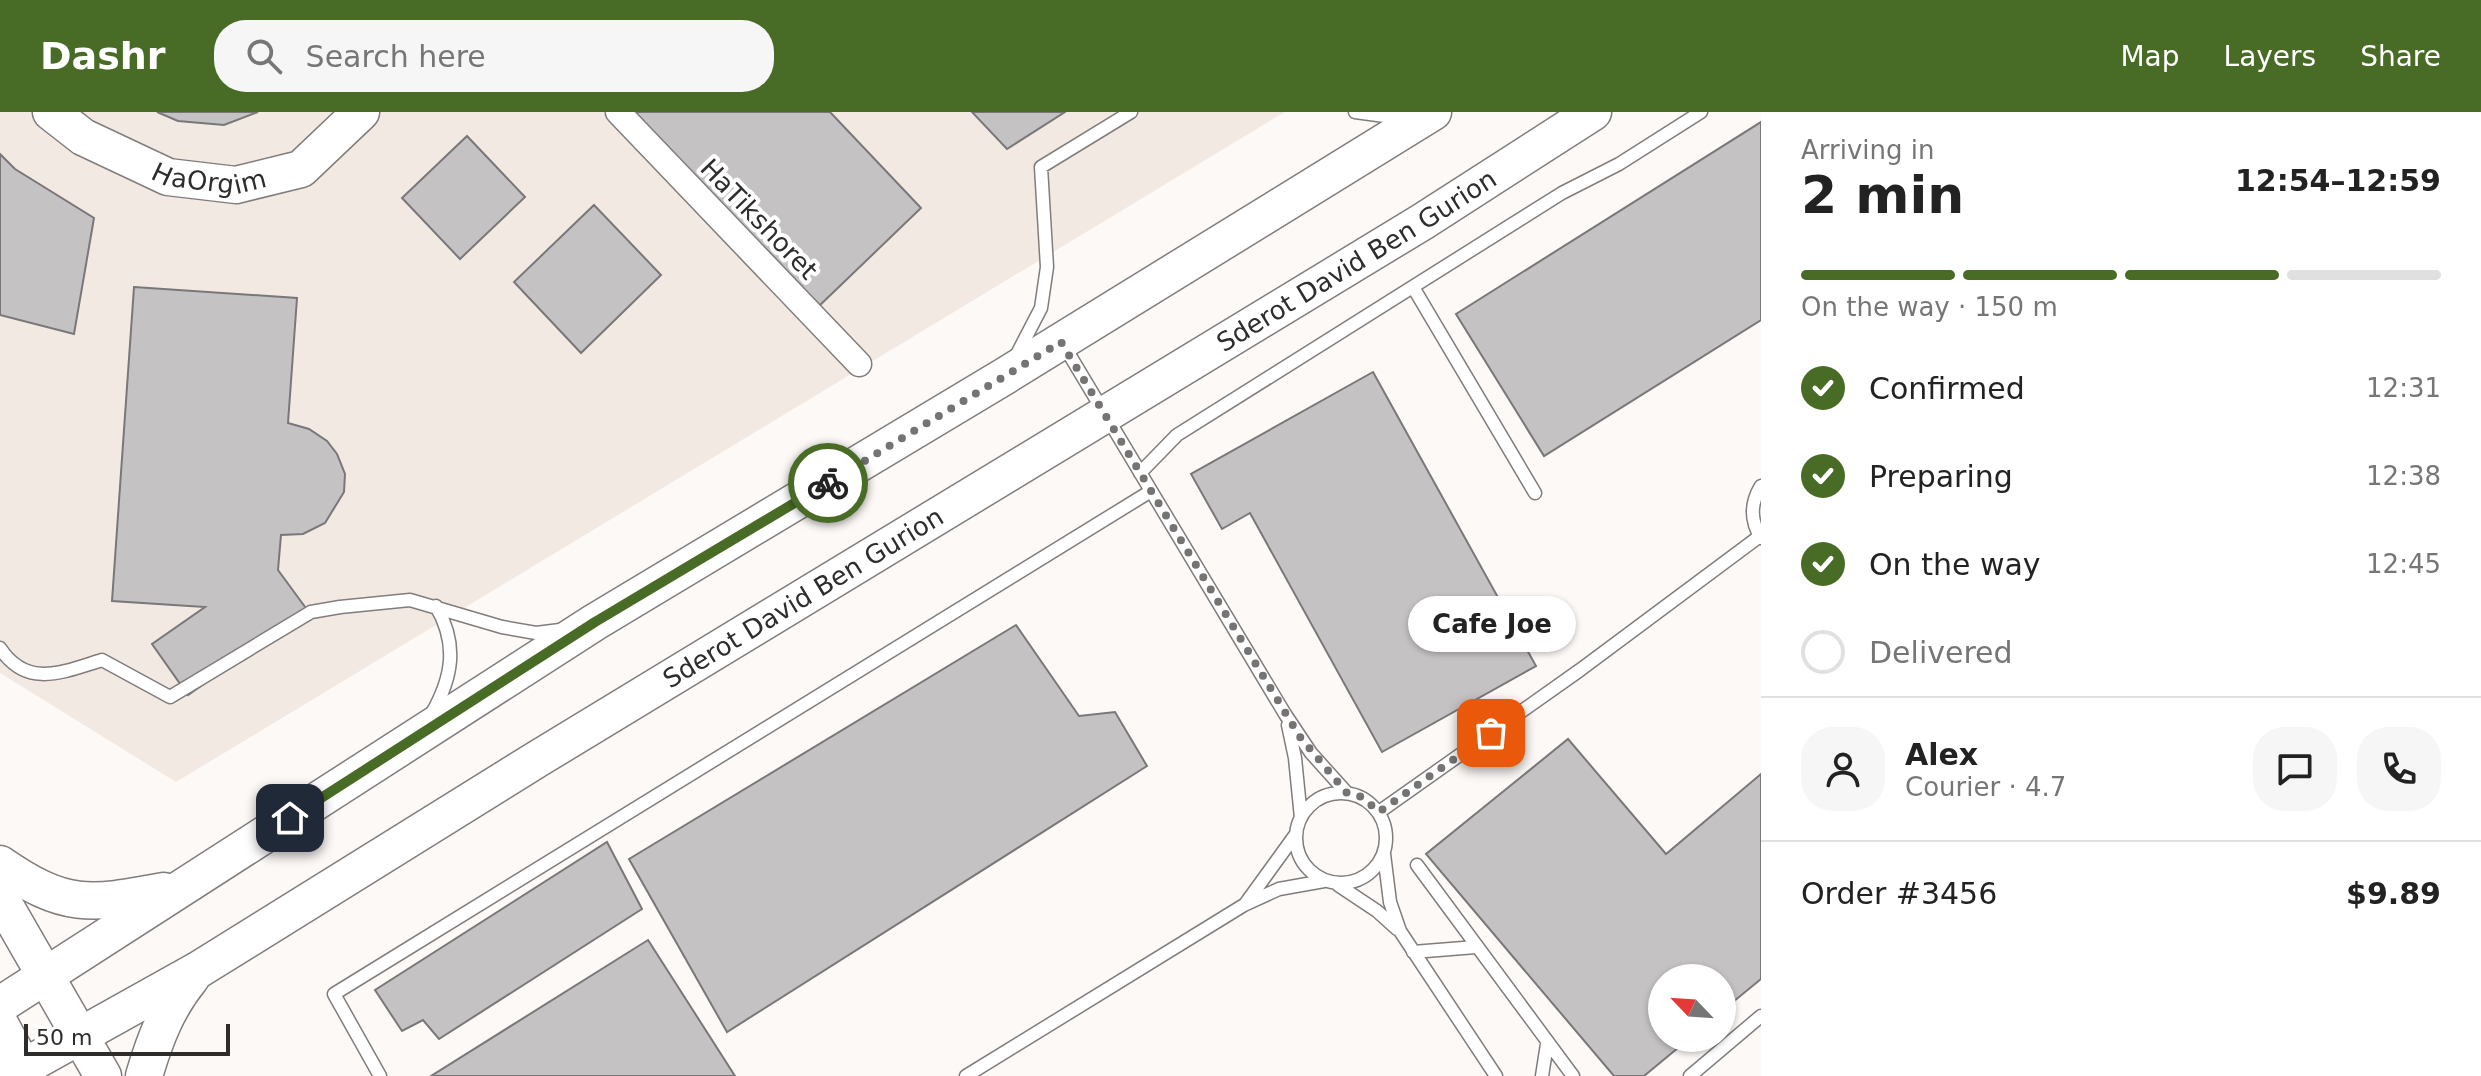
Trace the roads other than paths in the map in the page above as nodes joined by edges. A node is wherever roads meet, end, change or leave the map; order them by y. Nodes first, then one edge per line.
1 (51, 112) edge
2 (361, 112) edge
3 (618, 112) edge
4 (1131, 112) edge
5 (1355, 112) edge
6 (1593, 112) edge
7 (1701, 112) edge
8 (1425, 116) edge
9 (1413, 287) junction
10 (1061, 342) junction
11 (859, 364) dead end
12 (1005, 376) junction
13 (1105, 414) junction
14 (1140, 473) junction
15 (1761, 486) edge
16 (1151, 491) junction
17 (1535, 493) dead end
18 (1760, 537) edge
19 (436, 606) junction
20 (595, 622) junction
21 (0, 648) edge
22 (1285, 714) junction
23 (421, 731) junction
24 (1347, 793) junction
25 (1379, 812) junction
26 (1301, 818) junction
27 (1296, 834) junction
28 (1384, 853) junction
29 (0, 864) edge
30 (1417, 865) dead end
31 (1330, 882) junction
32 (185, 887) junction
33 (0, 897) edge
34 (1244, 905) junction
35 (1400, 931) junction
36 (1476, 947) junction
37 (1413, 952) junction
38 (198, 970) junction
39 (46, 974) junction
40 (0, 1005) edge
41 (1761, 1016) edge
42 (0, 1024) edge
43 (79, 1034) junction
44 (1547, 1044) junction
45 (20, 1073) edge
46 (103, 1076) edge
47 (144, 1076) edge
48 (380, 1076) edge
49 (966, 1076) edge
50 (1496, 1076) edge
51 (1542, 1076) edge
52 (1573, 1076) edge
53 (1690, 1076) edge

1 - 2 main road, HaOrgim
3 - 11 street, HaTikshoret
4 - 12 lane
5 - 8 lane
6 - 13 main road, Sderot David Ben Gurion
7 - 9 lane
8 - 10 main road
9 - 14 lane
9 - 17 lane
10 - 12 main road
10 - 13 lane
12 - 20 main road
13 - 14 lane
13 - 38 main road, Sderot David Ben Gurion
14 - 16 lane
15 - 18 lane
16 - 22 lane
16 - 48 lane
18 - 25 lane
19 - 20 lane
19 - 21 lane
19 - 23 lane
20 - 23 main road
22 - 24 lane
22 - 26 lane
23 - 32 main road
24 - 25 lane
24 - 26 lane
25 - 28 lane
26 - 27 lane
27 - 31 lane
27 - 34 lane
28 - 31 lane
28 - 35 lane
29 - 32 main road
30 - 36 lane
31 - 34 lane
31 - 35 lane
32 - 39 main road
33 - 39 main road
34 - 49 lane
35 - 37 lane
36 - 37 lane
36 - 44 lane
37 - 50 lane
38 - 43 main road, Sderot David Ben Gurion
38 - 47 main road
39 - 40 main road
39 - 43 main road
41 - 53 lane
42 - 45 main road
43 - 45 main road, Sderot David Ben Gurion
43 - 46 main road
44 - 51 lane
44 - 52 lane

